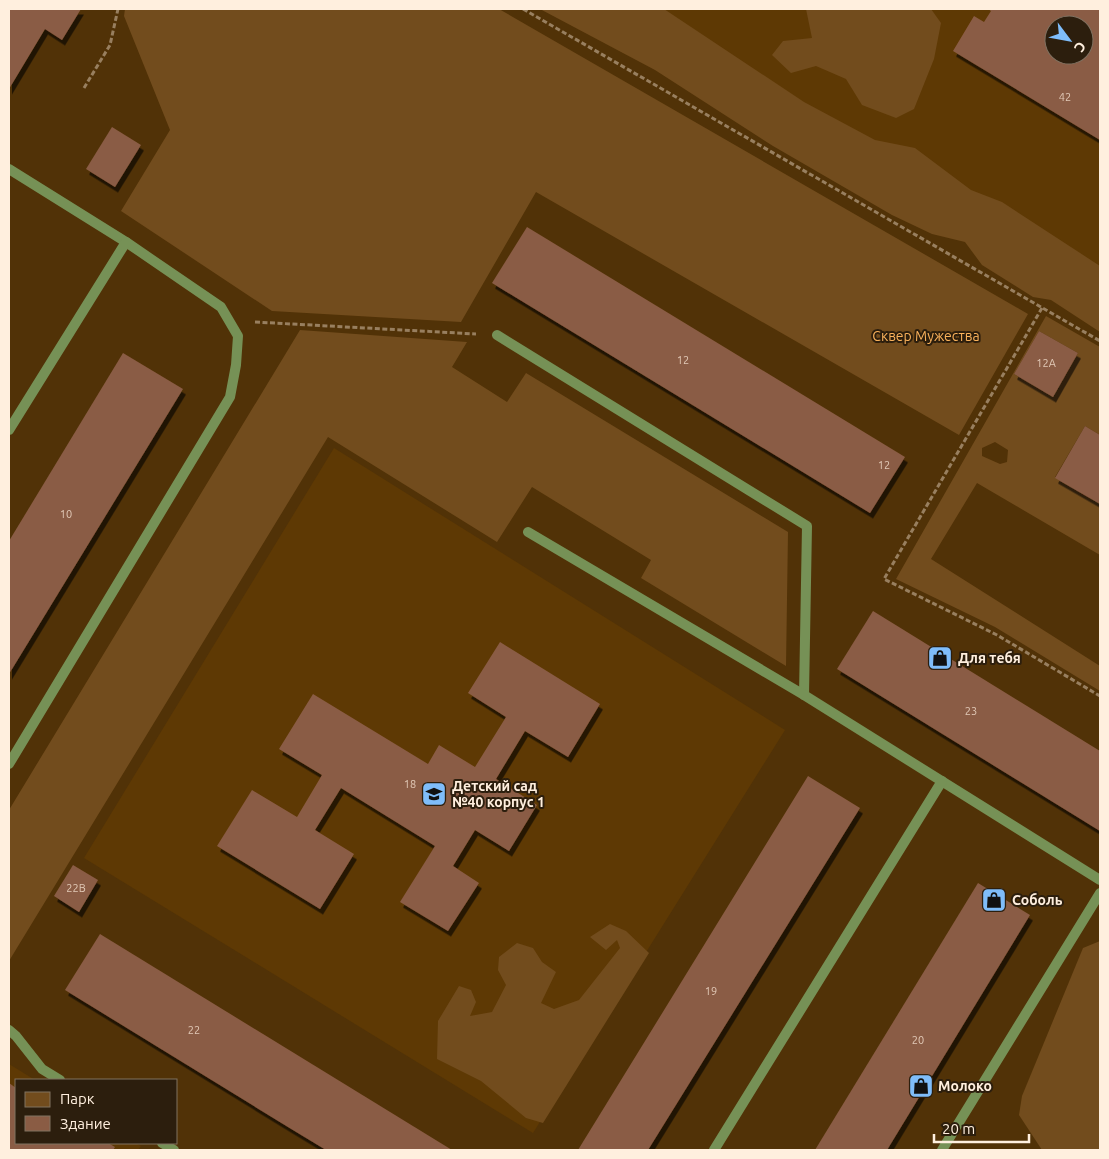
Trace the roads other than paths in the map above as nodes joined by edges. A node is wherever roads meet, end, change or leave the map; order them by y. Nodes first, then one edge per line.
1 (9, 169) edge
2 (126, 242) junction
3 (497, 335) road end
4 (9, 430) edge
5 (528, 532) dead end
6 (804, 695) junction
7 (9, 764) edge
8 (942, 781) junction
9 (1100, 880) edge
10 (1100, 893) edge
11 (9, 1030) edge
12 (58, 1079) edge
13 (162, 1146) edge
14 (174, 1150) edge
15 (714, 1150) edge
16 (942, 1150) edge

1 - 2 lane
2 - 4 lane
2 - 7 lane
3 - 6 lane
5 - 6 lane
6 - 8 lane
8 - 9 lane
8 - 15 lane
10 - 16 lane
11 - 12 lane
13 - 14 lane

